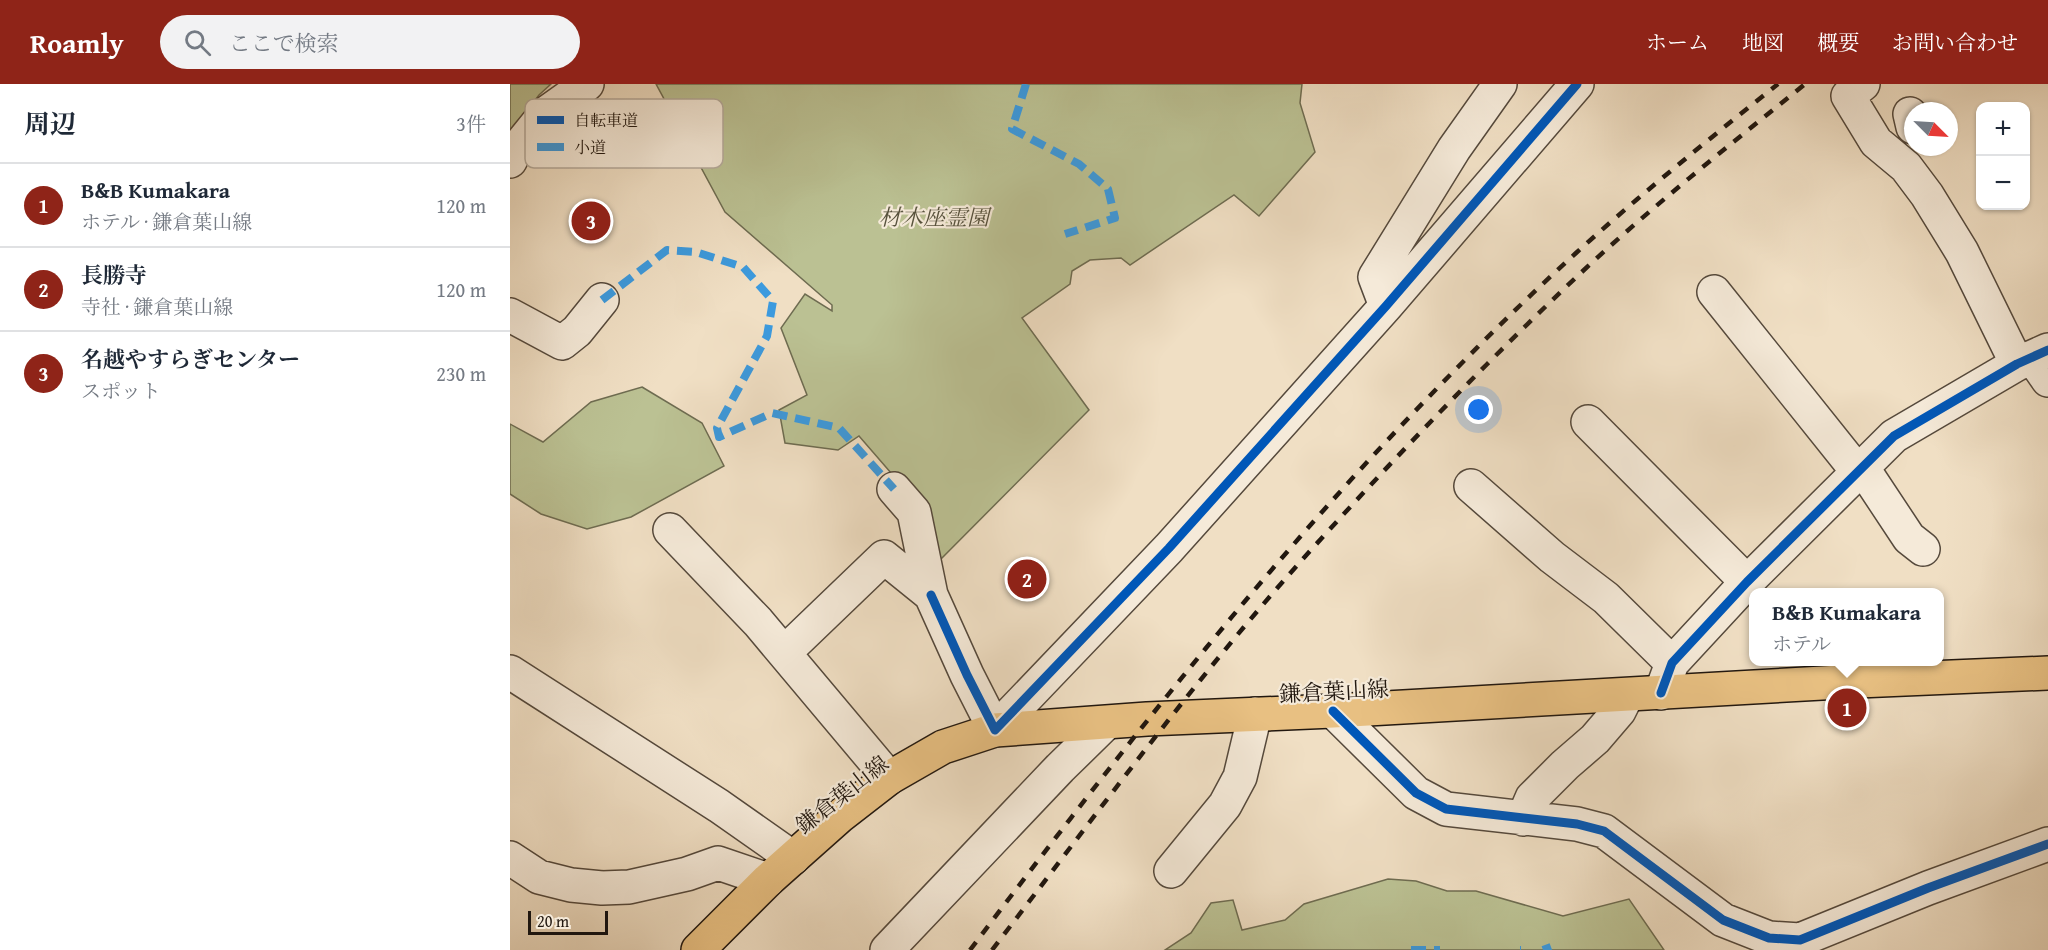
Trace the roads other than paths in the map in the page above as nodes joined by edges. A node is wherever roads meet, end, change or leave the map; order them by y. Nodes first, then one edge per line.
1 (587, 84) edge
2 (1500, 84) edge
3 (1577, 84) edge
4 (1863, 84) edge
5 (566, 99) edge
6 (525, 139) edge
7 (1911, 157) edge
8 (510, 161) edge
9 (1714, 292) dead end
10 (602, 300) dead end
11 (1386, 306) junction
12 (510, 315) edge
13 (2036, 363) edge
14 (1588, 422) dead end
15 (1860, 470) junction
16 (1471, 486) dead end
17 (894, 489) dead end
18 (670, 530) dead end
19 (1923, 549) dead end
20 (1747, 582) junction
21 (931, 595) junction
22 (784, 653) junction
23 (510, 672) edge
24 (2048, 673) edge
25 (1666, 678) junction
26 (1627, 695) junction
27 (1333, 711) junction
28 (1256, 714) junction
29 (1107, 723) junction
30 (995, 730) junction
31 (889, 778) junction
32 (1523, 819) junction
33 (2048, 844) edge
34 (510, 858) edge
35 (793, 858) junction
36 (1171, 871) dead end
37 (768, 880) junction
38 (1801, 947) edge
39 (704, 948) edge
40 (887, 950) edge

1 - 5 street
2 - 11 street
3 - 11 street
4 - 7 street
6 - 8 street
7 - 13 street
9 - 15 street
10 - 12 street
11 - 30 street
13 - 15 street
14 - 20 street
15 - 19 street
15 - 20 street
16 - 25 street
17 - 21 street
18 - 22 street
20 - 25 street
21 - 22 street
21 - 30 street
22 - 31 street
23 - 35 street
24 - 25 main road, 鎌倉葉山線
25 - 26 main road, 鎌倉葉山線
26 - 27 main road, 鎌倉葉山線
26 - 32 street
27 - 28 main road, 鎌倉葉山線
27 - 32 street
28 - 29 main road, 鎌倉葉山線
28 - 36 street
29 - 30 main road, 鎌倉葉山線
29 - 40 street
30 - 31 main road, 鎌倉葉山線
31 - 35 main road, 鎌倉葉山線
32 - 38 street
33 - 38 street
34 - 37 street
35 - 37 main road, 鎌倉葉山線
37 - 39 main road, 鎌倉葉山線

